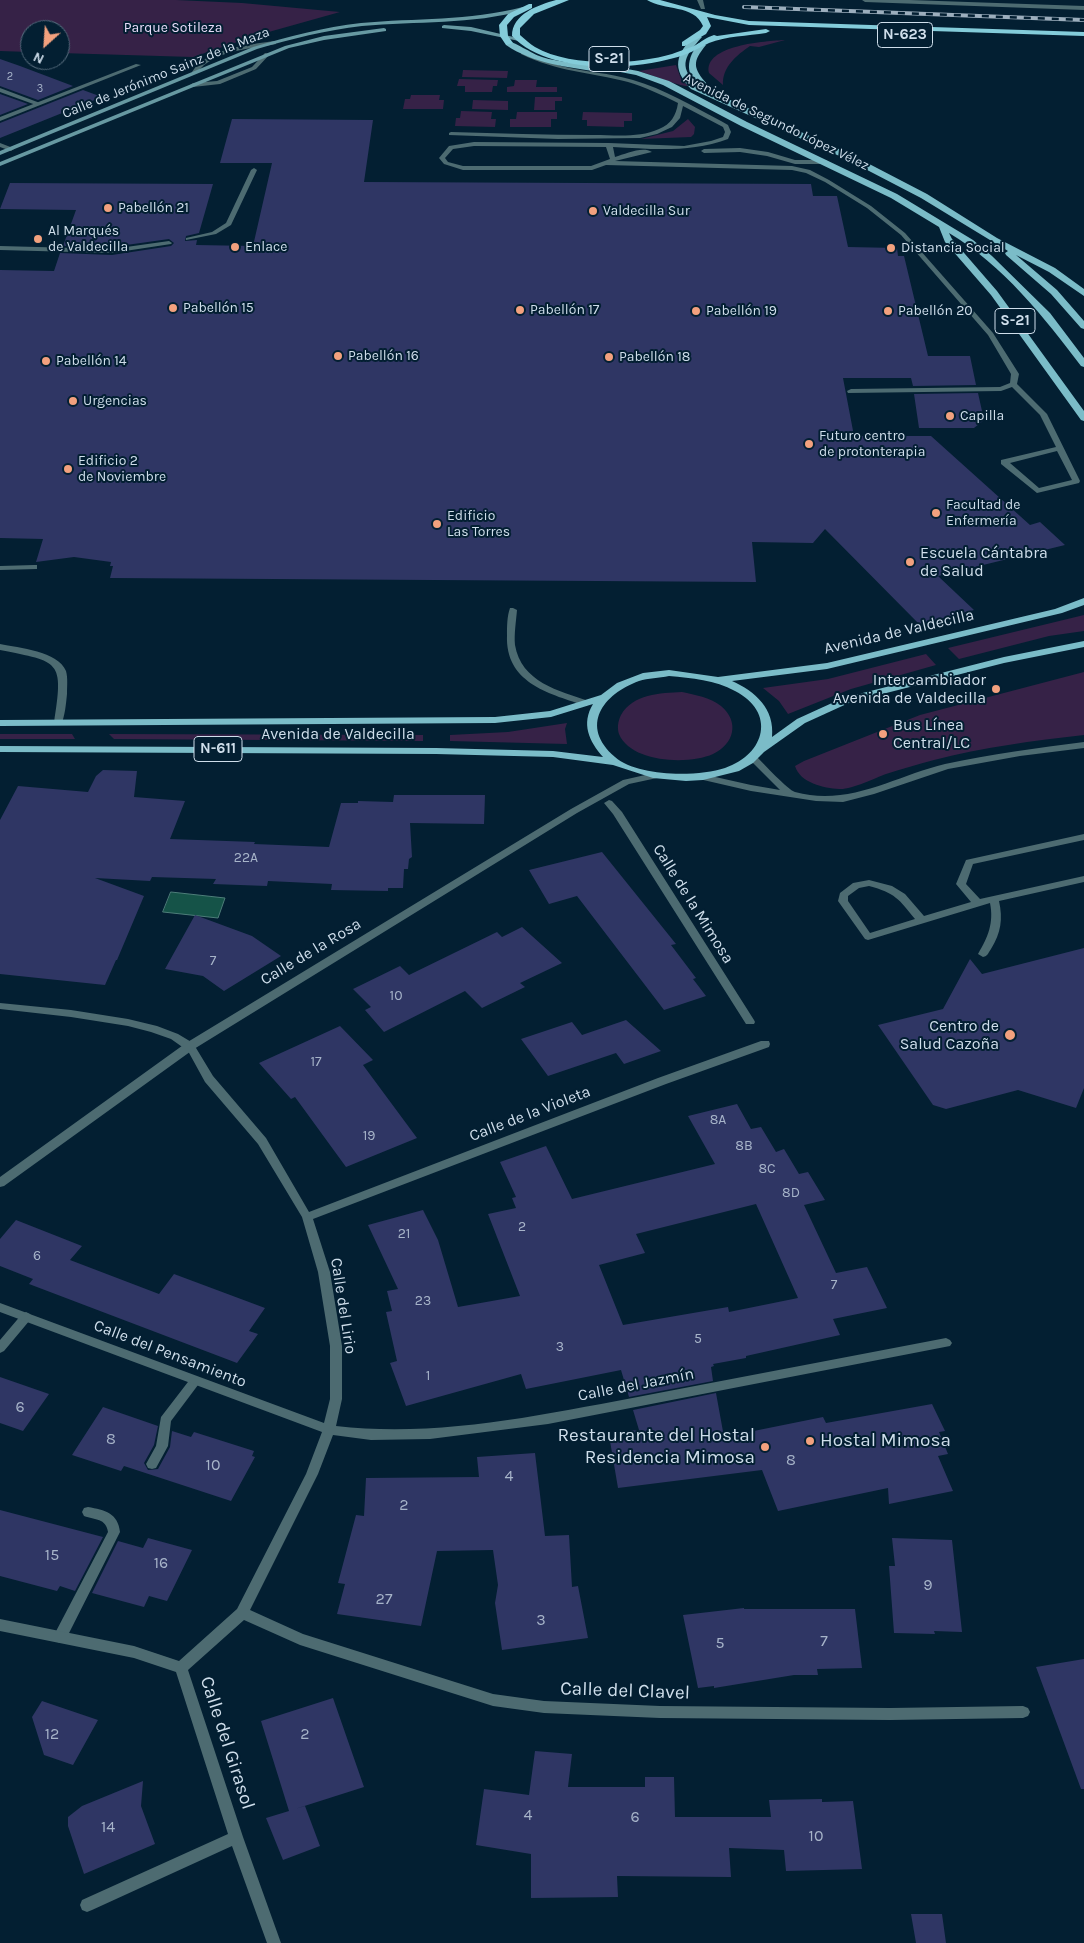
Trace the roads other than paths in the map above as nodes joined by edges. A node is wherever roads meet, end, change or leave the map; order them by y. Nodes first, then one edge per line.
1 (545, 0) edge
2 (550, 0) edge
3 (565, 0) edge
4 (651, 0) edge
5 (669, 0) edge
6 (865, 0) edge
7 (690, 1) edge
8 (534, 3) edge
9 (701, 8) edge
10 (1084, 8) edge
11 (523, 9) junction
12 (714, 17) junction
13 (389, 23) junction
14 (415, 27) junction
15 (901, 28) junction
16 (432, 29) dead end
17 (441, 30) dead end
18 (1084, 34) edge
19 (503, 36) junction
20 (727, 36) joint
21 (519, 40) junction
22 (702, 41) junction
23 (1084, 41) edge
24 (509, 43) junction
25 (536, 50) junction
26 (521, 51) junction
27 (684, 52) junction
28 (267, 54) joint
29 (138, 65) dead end
30 (585, 65) junction
31 (193, 85) joint
32 (0, 90) edge
33 (38, 104) junction
34 (680, 104) junction
35 (739, 106) junction
36 (0, 119) edge
37 (451, 134) dead end
38 (0, 145) edge
39 (609, 145) junction
40 (10, 149) junction
41 (0, 153) edge
42 (678, 160) dead end
43 (609, 161) junction
44 (796, 162) junction
45 (826, 162) junction
46 (0, 164) edge
47 (254, 170) dead end
48 (943, 227) junction
49 (188, 239) dead end
50 (994, 240) junction
51 (0, 243) edge
52 (169, 243) dead end
53 (0, 248) edge
54 (10, 248) junction
55 (1084, 293) edge
56 (1084, 326) edge
57 (1084, 364) edge
58 (1013, 384) junction
59 (851, 391) dead end
60 (1084, 418) edge
61 (1061, 448) junction
62 (34, 567) dead end
63 (0, 568) edge
64 (1084, 601) edge
65 (513, 610) dead end
66 (1084, 644) edge
67 (0, 647) edge
68 (718, 680) junction
69 (601, 698) junction
70 (586, 703) junction
71 (0, 723) edge
72 (58, 723) junction
73 (1084, 745) edge
74 (762, 748) junction
75 (0, 749) edge
76 (753, 758) junction
77 (614, 762) junction
78 (654, 776) junction
79 (702, 777) junction
80 (788, 792) junction
81 (608, 804) dead end
82 (1084, 837) edge
83 (1084, 879) edge
84 (994, 899) junction
85 (978, 903) junction
86 (922, 921) junction
87 (983, 954) dead end
88 (0, 1006) edge
89 (750, 1022) dead end
90 (765, 1044) dead end
91 (190, 1046) junction
92 (0, 1183) edge
93 (307, 1217) junction
94 (0, 1307) edge
95 (26, 1317) junction
96 (946, 1343) dead end
97 (0, 1348) edge
98 (195, 1382) junction
99 (329, 1430) junction
100 (152, 1464) dead end
101 (88, 1512) dead end
102 (242, 1613) junction
103 (0, 1625) edge
104 (60, 1637) junction
105 (181, 1668) junction
106 (1023, 1712) dead end
107 (236, 1837) junction
108 (87, 1905) dead end
109 (274, 1943) edge

1 - 8 highway
2 - 8 highway
3 - 8 highway
4 - 9 highway
5 - 9 highway
6 - 10 street
7 - 9 highway
8 - 11 highway
8 - 13 main road
8 - 21 highway
9 - 12 highway, N-623
9 - 15 highway, N-623
9 - 22 highway, S-21
11 - 13 main road, Calle de Jerónimo Sainz de la Maza
11 - 19 highway
12 - 15 highway, N-623
12 - 22 highway, S-21
13 - 40 main road, Calle de Jerónimo Sainz de la Maza
14 - 16 main road, Calle de Jerónimo Sainz de la Maza
14 - 19 main road, Calle de Jerónimo Sainz de la Maza
14 - 28 main road, Calle de Jerónimo Sainz de la Maza
15 - 18 highway, N-623
17 - 24 main road
19 - 21 main road, Calle de Jerónimo Sainz de la Maza
19 - 24 highway, S-21
20 - 22 highway, S-21
20 - 23 highway, N-623
21 - 22 highway, S-21
21 - 25 highway, S-21
22 - 27 highway, S-21
22 - 35 main road, S-21
24 - 25 main road
24 - 26 main road, S-21
25 - 30 highway, S-21
26 - 30 main road, S-21
26 - 34 street
27 - 30 highway, S-21
27 - 35 main road, Avenida de Segundo López Vélez / S-21
28 - 31 street
29 - 33 street
30 - 45 main road, Avenida de Segundo López Vélez / S-21
31 - 46 main road, Calle de Jerónimo Sainz de la Maza
32 - 33 street
33 - 36 street
34 - 37 street
34 - 39 street
35 - 50 main road, Avenida de Segundo López Vélez / S-21
38 - 40 street
39 - 43 street
39 - 43 street
40 - 41 main road, Calle de Jerónimo Sainz de la Maza
42 - 44 street
43 - 44 street
43 - 58 street
44 - 45 street
45 - 48 main road, Avenida de Segundo López Vélez / S-21
47 - 49 street
48 - 57 main road, Avenida de Segundo López Vélez / S-21
48 - 60 main road, Avenida de Segundo López Vélez / S-21
50 - 55 main road, Avenida de Segundo López Vélez / S-21
50 - 56 main road, Avenida de Segundo López Vélez / S-21
51 - 54 street
52 - 54 street
53 - 54 street
58 - 59 street
58 - 61 street
61 - 61 street
62 - 63 street
64 - 68 main road, Avenida de Valdecilla
65 - 70 street
66 - 74 main road
67 - 72 street
68 - 69 main road
68 - 74 main road
69 - 70 main road, Avenida de Valdecilla / N-611
69 - 77 main road
70 - 72 main road, Avenida de Valdecilla / N-611
71 - 72 main road, Avenida de Valdecilla / N-611
73 - 80 street
74 - 76 main road
75 - 77 main road, Avenida de Valdecilla / N-611
76 - 79 main road
76 - 80 street
77 - 78 main road
78 - 79 main road
78 - 91 street, Calle de la Rosa
79 - 80 street
81 - 89 street, Calle de la Mimosa
82 - 85 street
83 - 84 street
84 - 85 street
84 - 87 street
85 - 86 street
86 - 86 street
88 - 91 street
90 - 93 street, Calle de la Violeta
91 - 92 street, Calle de la Rosa
91 - 93 street, Calle del Lirio
93 - 99 street, Calle del Lirio
94 - 95 street, Calle del Pensamiento
95 - 97 street
95 - 98 street, Calle del Pensamiento
96 - 99 street, Calle del Jazmín
98 - 99 street, Calle del Pensamiento
98 - 100 street
99 - 102 street, Calle del Lirio
101 - 104 street
102 - 105 street, Calle del Lirio
102 - 106 street, Calle del Clavel
103 - 104 street, Calle del Girasol
104 - 105 street, Calle del Girasol
105 - 107 street, Calle del Girasol
107 - 108 street
107 - 109 street, Calle del Girasol

